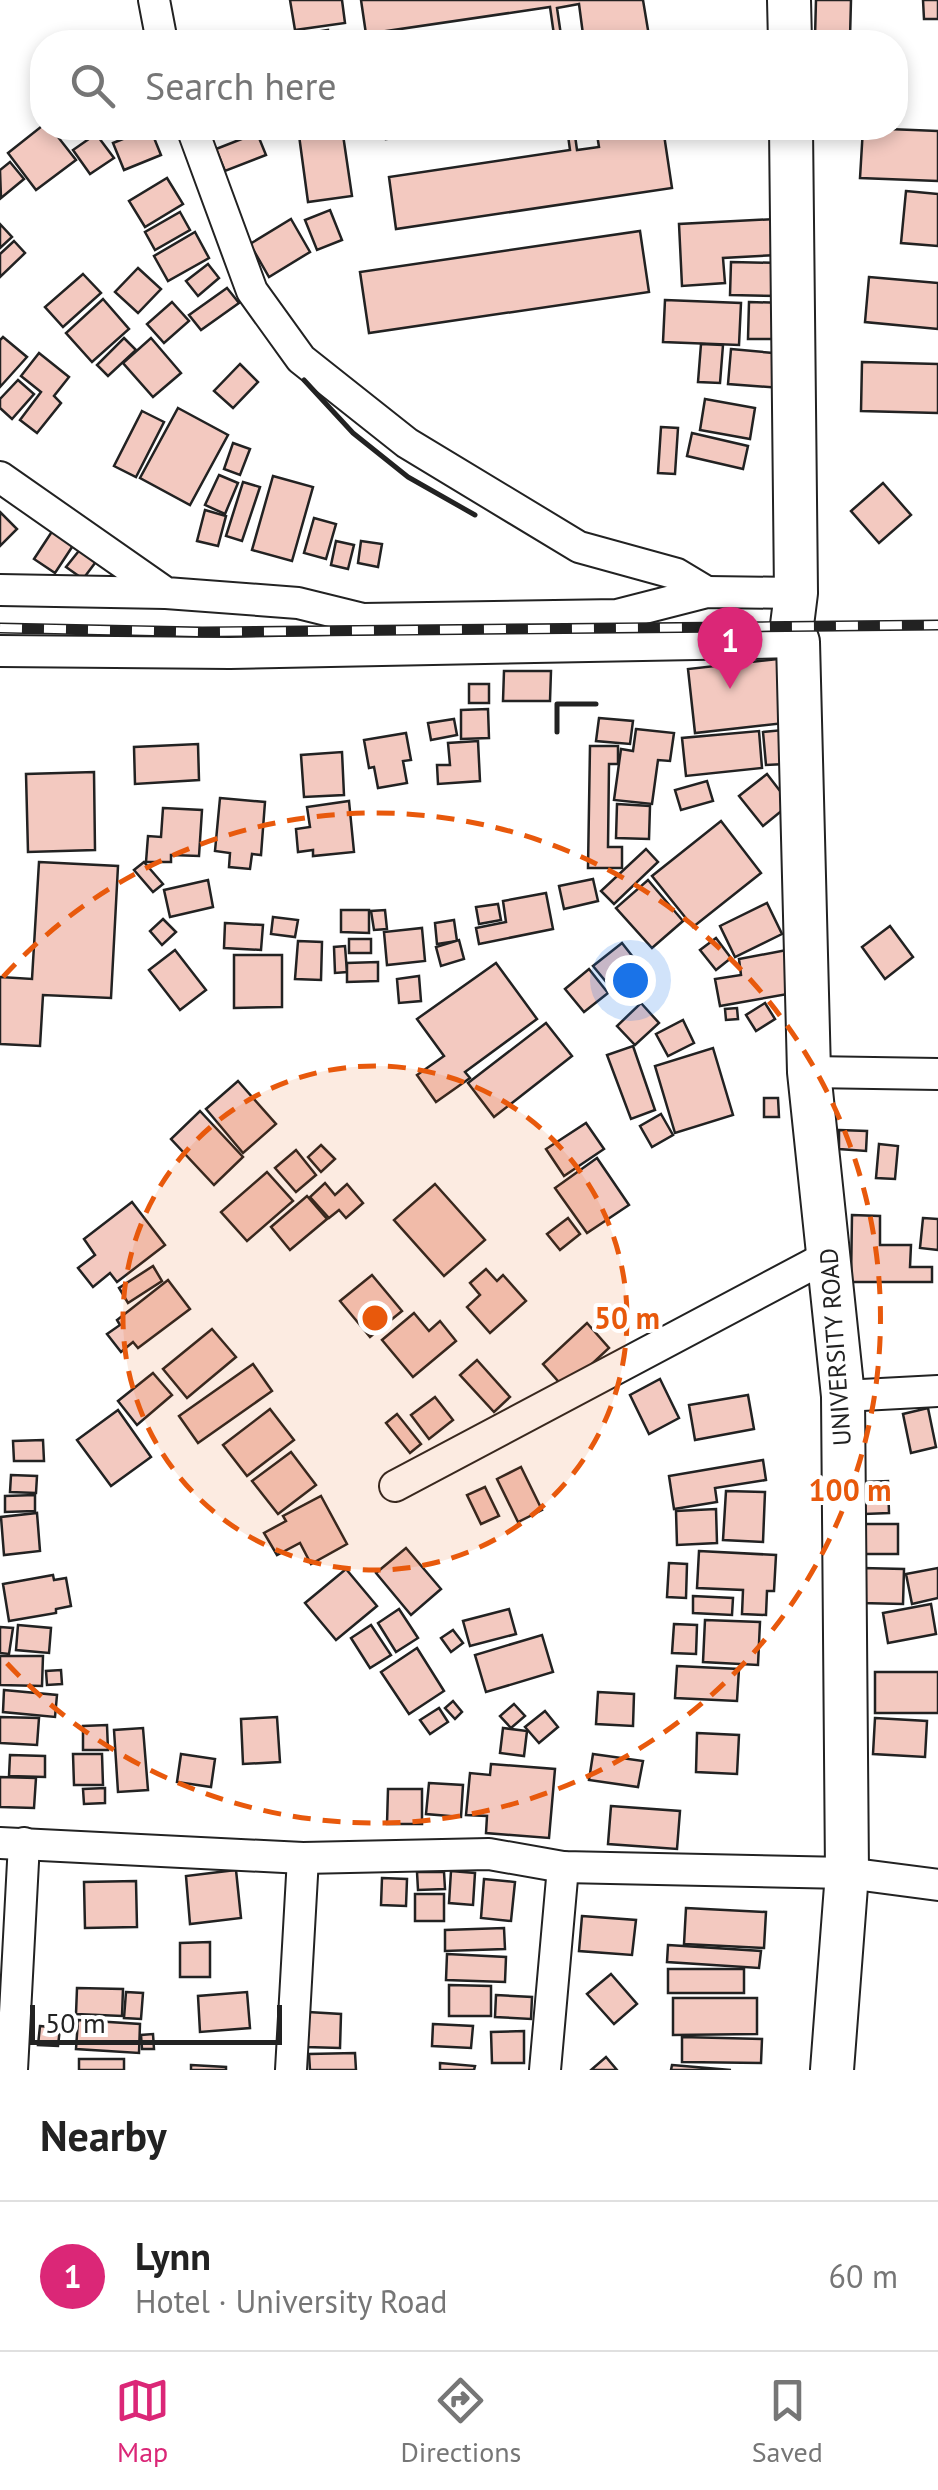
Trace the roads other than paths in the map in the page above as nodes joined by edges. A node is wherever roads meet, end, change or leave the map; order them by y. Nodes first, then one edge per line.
1 (154, 0) edge
2 (790, 0) edge
3 (160, 30) edge
4 (790, 30) edge
5 (196, 140) edge
6 (791, 140) edge
7 (0, 477) edge
8 (0, 590) edge
9 (706, 592) junction
10 (166, 593) junction
11 (795, 620) junction
12 (0, 651) edge
13 (810, 1072) junction
14 (938, 1074) edge
15 (828, 1256) junction
16 (938, 1391) edge
17 (843, 1396) junction
18 (395, 1486) dead end
19 (12, 1843) edge
20 (303, 1858) junction
21 (563, 1867) junction
22 (847, 1873) junction
23 (938, 1885) edge
24 (12, 2070) edge
25 (291, 2070) edge
26 (545, 2070) edge
27 (832, 2070) edge

1 - 3 street
2 - 4 street
5 - 9 street
6 - 11 street, UNIVERSITY ROAD
7 - 10 street
8 - 10 street
9 - 10 street
9 - 11 street
11 - 12 street
11 - 13 street, UNIVERSITY ROAD
13 - 14 street
13 - 15 street, UNIVERSITY ROAD
15 - 17 street, UNIVERSITY ROAD
15 - 18 street
16 - 17 street
17 - 22 street, UNIVERSITY ROAD
19 - 20 street
19 - 24 street
20 - 21 street
20 - 25 street
21 - 22 street
21 - 26 street
22 - 23 street
22 - 27 street, UNIVERSITY ROAD

